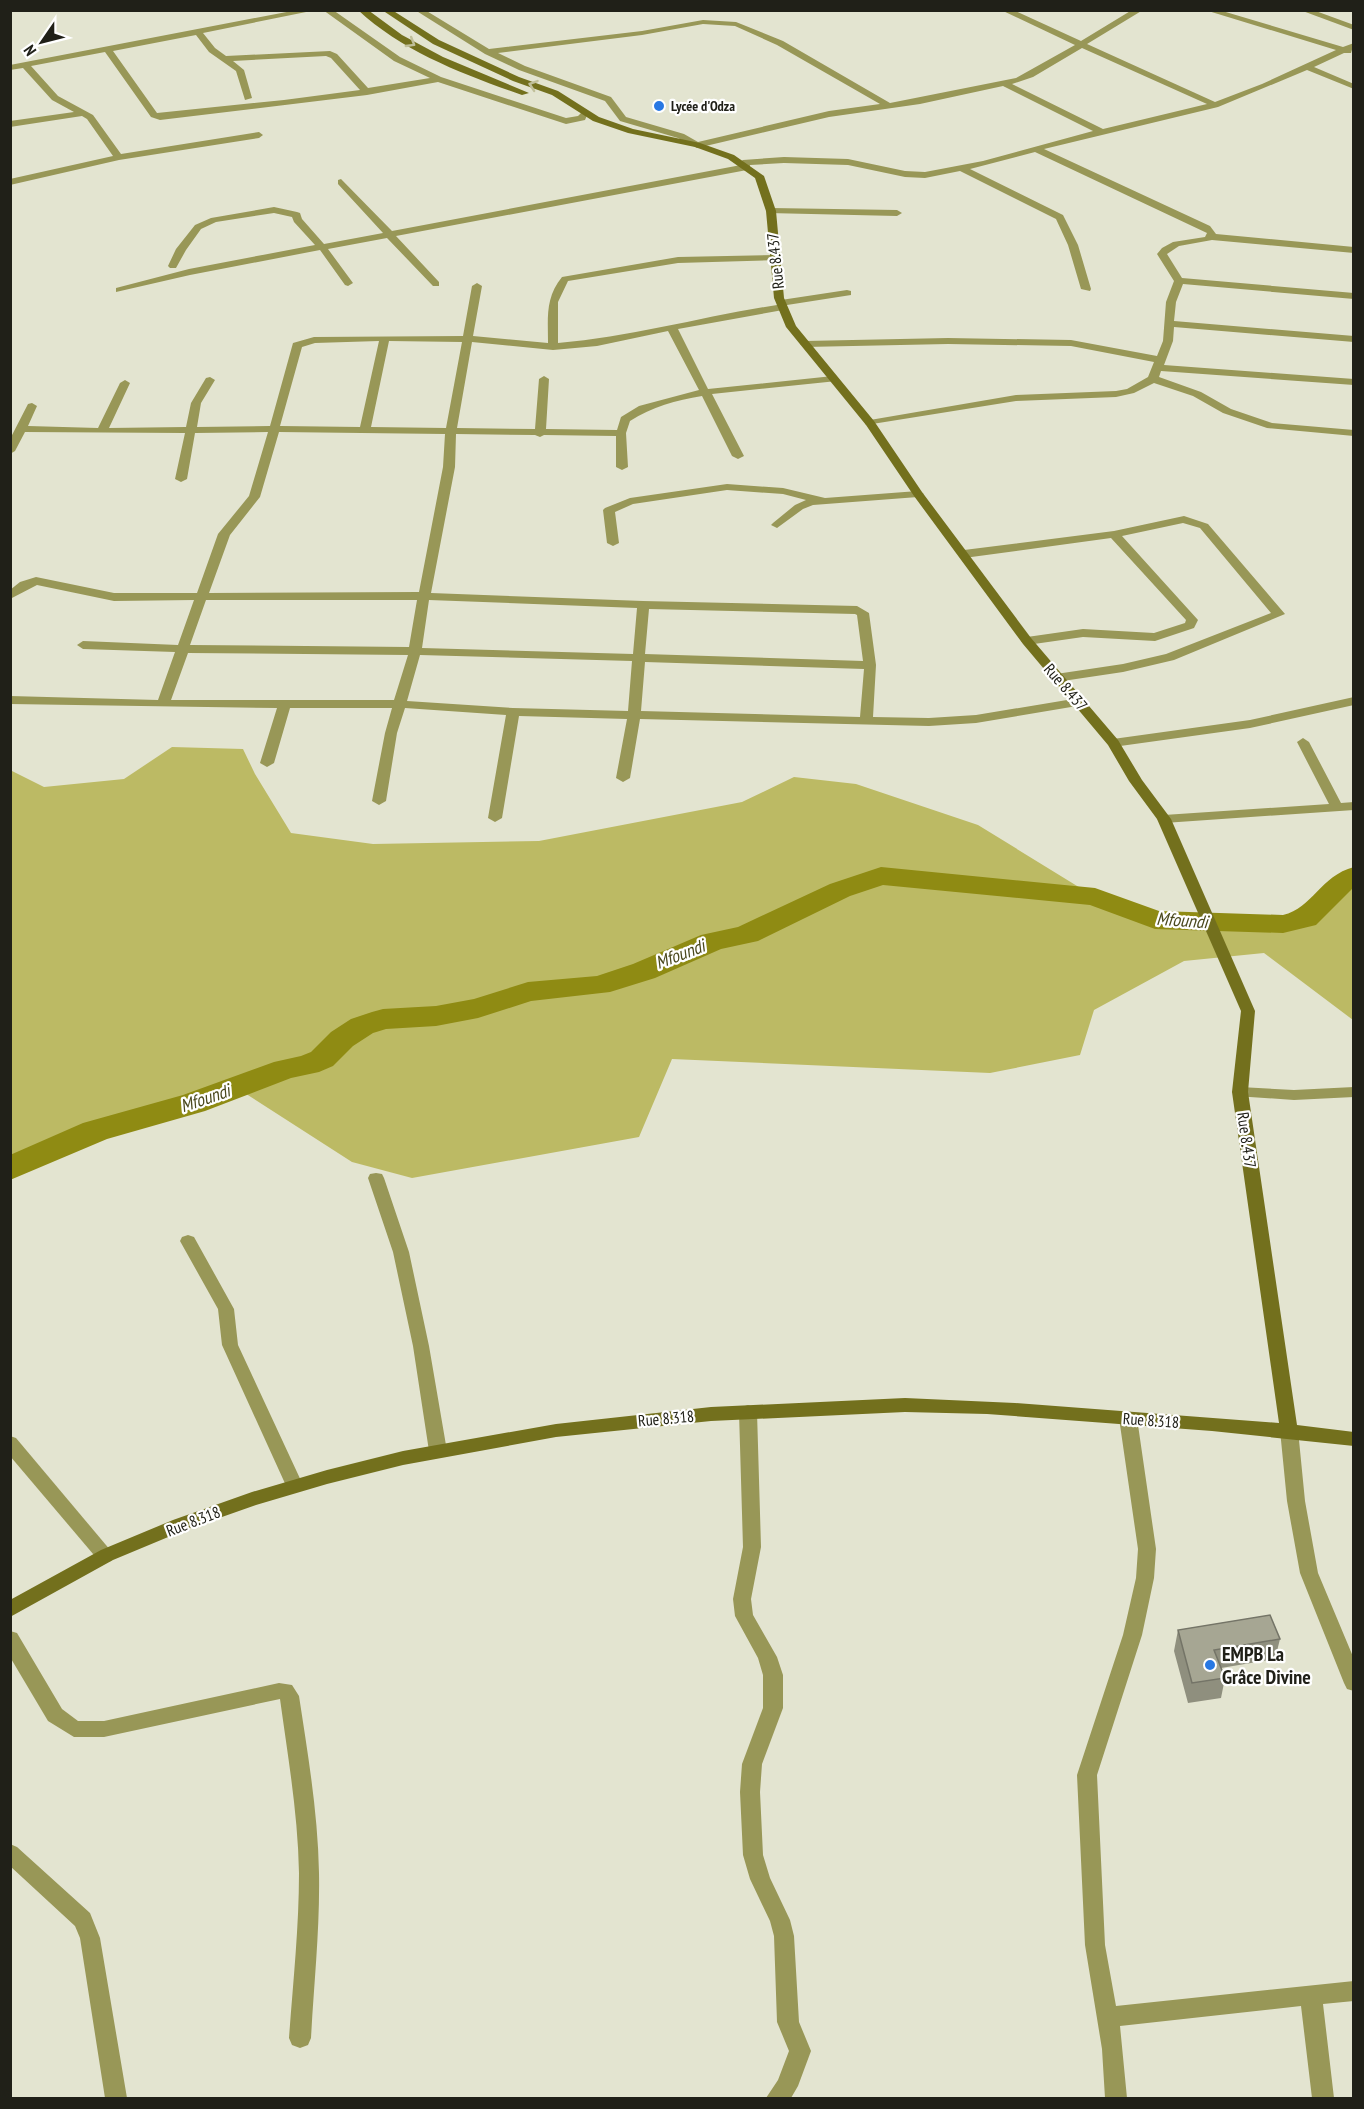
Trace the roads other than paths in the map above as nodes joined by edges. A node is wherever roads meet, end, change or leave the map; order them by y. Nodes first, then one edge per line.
1 (312, 10) edge
2 (327, 10) edge
3 (362, 10) edge
4 (386, 10) edge
5 (419, 10) edge
6 (1005, 10) edge
7 (1139, 10) edge
8 (1209, 10) edge
9 (1304, 10) edge
10 (1353, 28) edge
11 (199, 33) junction
12 (1353, 45) edge
13 (1080, 46) junction
14 (108, 50) junction
15 (1344, 50) junction
16 (488, 52) junction
17 (1353, 53) edge
18 (224, 59) junction
19 (25, 65) junction
20 (10, 68) edge
21 (1307, 68) junction
22 (438, 79) junction
23 (1004, 83) junction
24 (1353, 87) edge
25 (367, 92) junction
26 (531, 95) dead end
27 (248, 98) dead end
28 (541, 99) dead end
29 (1215, 105) junction
30 (890, 106) junction
31 (84, 113) junction
32 (584, 113) junction
33 (10, 124) edge
34 (1102, 132) junction
35 (259, 135) dead end
36 (697, 145) junction
37 (1037, 149) junction
38 (119, 157) junction
39 (745, 165) junction
40 (962, 168) junction
41 (10, 182) edge
42 (341, 182) dead end
43 (771, 211) junction
44 (897, 213) dead end
45 (388, 235) junction
46 (1212, 237) junction
47 (322, 247) junction
48 (1353, 250) edge
49 (775, 258) junction
50 (173, 266) dead end
51 (1179, 280) junction
52 (348, 283) dead end
53 (436, 284) dead end
54 (477, 286) dead end
55 (1086, 289) dead end
56 (120, 290) dead end
57 (847, 294) dead end
58 (1353, 296) edge
59 (782, 305) junction
60 (1169, 324) junction
61 (672, 328) junction
62 (385, 338) junction
63 (467, 338) junction
64 (1353, 339) edge
65 (805, 344) junction
66 (553, 347) junction
67 (1157, 369) junction
68 (544, 379) dead end
69 (833, 379) junction
70 (210, 381) dead end
71 (1353, 382) edge
72 (125, 383) dead end
73 (707, 393) junction
74 (32, 406) dead end
75 (870, 423) junction
76 (23, 429) junction
77 (275, 429) junction
78 (365, 429) junction
79 (190, 430) junction
80 (102, 431) junction
81 (451, 432) junction
82 (621, 433) junction
83 (1353, 433) edge
84 (540, 434) junction
85 (10, 451) edge
86 (738, 456) dead end
87 (622, 467) dead end
88 (181, 479) dead end
89 (918, 494) junction
90 (825, 501) junction
91 (777, 525) dead end
92 (1114, 534) junction
93 (613, 543) dead end
94 (964, 554) junction
95 (10, 596) edge
96 (202, 596) junction
97 (425, 596) junction
98 (643, 605) junction
99 (1027, 640) junction
100 (83, 645) dead end
101 (181, 649) junction
102 (415, 651) junction
103 (640, 658) junction
104 (870, 665) junction
105 (1056, 678) junction
106 (10, 700) edge
107 (1353, 701) edge
108 (1079, 702) junction
109 (163, 704) junction
110 (285, 704) junction
111 (400, 704) junction
112 (513, 712) junction
113 (634, 716) junction
114 (866, 719) junction
115 (1113, 742) junction
116 (1303, 742) dead end
117 (267, 763) dead end
118 (623, 778) dead end
119 (379, 801) dead end
120 (1353, 806) edge
121 (1337, 807) junction
122 (495, 818) dead end
123 (1164, 819) junction
124 (1240, 1092) junction
125 (1353, 1092) edge
126 (376, 1178) dead end
127 (188, 1241) dead end
128 (748, 1412) junction
129 (1128, 1418) junction
130 (1289, 1430) junction
131 (1353, 1439) edge
132 (10, 1443) edge
133 (438, 1452) junction
134 (294, 1485) junction
135 (105, 1556) junction
136 (10, 1610) edge
137 (10, 1639) edge
138 (1353, 1683) edge
139 (10, 1853) edge
140 (1353, 1991) edge
141 (1311, 1997) junction
142 (1108, 2017) junction
143 (300, 2038) dead end
144 (116, 2098) edge
145 (777, 2098) edge
146 (1116, 2098) edge
147 (1323, 2098) edge

1 - 11 street
2 - 22 street
3 -> 26 main road
32 -> 4 main road, Rue 8.437
5 - 16 street
6 - 13 street
7 - 13 street
8 - 15 street
9 - 10 street
11 - 14 street
11 - 18 street
12 - 15 street
13 - 23 street
13 - 29 street
14 - 19 street
14 - 25 street
15 - 17 street
15 - 21 street
16 - 30 street
16 - 36 street
18 - 25 street
18 - 27 street
19 - 20 street
19 - 31 street
21 - 24 street
21 - 29 street
22 - 25 street
22 - 32 street
23 - 30 street
23 - 34 street
28 - 32 main road, Rue 8.437
29 - 34 street
30 - 36 street
31 - 33 street
31 - 38 street
32 - 36 main road, Rue 8.437
34 - 37 street
35 - 38 street
36 - 39 main road, Rue 8.437
37 - 40 street
37 - 46 street
38 - 41 street
39 - 40 street
39 - 43 main road, Rue 8.437
39 - 45 street
40 - 55 street
42 - 45 street
43 - 44 street
43 - 49 main road, Rue 8.437
45 - 47 street
45 - 53 street
46 - 48 street
46 - 51 street
47 - 50 street
47 - 52 street
47 - 56 street
49 - 59 main road, Rue 8.437
49 - 66 street
51 - 58 street
51 - 60 street
54 - 63 street
57 - 59 street
59 - 61 street
59 - 65 main road, Rue 8.437
60 - 64 street
60 - 67 street
61 - 66 street
61 - 73 street
62 - 63 street
62 - 77 street
62 - 78 street
63 - 66 street
63 - 81 street
65 - 67 street
65 - 69 main road, Rue 8.437
67 - 71 street
67 - 75 street
67 - 83 street
68 - 84 street
69 - 73 street
69 - 75 main road, Rue 8.437
70 - 79 street
72 - 80 street
73 - 82 street
73 - 86 street
74 - 76 street
75 - 89 main road, Rue 8.437
76 - 80 street
76 - 85 street
77 - 78 street
77 - 79 street
77 - 96 street
78 - 81 street
79 - 80 street
79 - 88 street
81 - 84 street
81 - 97 street
82 - 84 street
82 - 87 street
89 - 90 street
89 - 94 main road, Rue 8.437
90 - 91 street
90 - 93 street
92 - 94 street
92 - 99 street
92 - 105 street
94 - 99 main road, Rue 8.437
95 - 96 street
96 - 97 street
96 - 101 street
97 - 98 street
97 - 102 street
98 - 103 street
98 - 104 street
99 - 105 main road, Rue 8.437
100 - 101 street
101 - 102 street
101 - 109 street
102 - 103 street
102 - 111 street
103 - 104 street
103 - 113 street
104 - 114 street
105 - 108 main road, Rue 8.437
106 - 109 street
107 - 115 street
108 - 114 street
108 - 115 main road, Rue 8.437
109 - 110 street
110 - 111 street
110 - 117 street
111 - 112 street
111 - 119 street
112 - 113 street
112 - 122 street
113 - 114 street
113 - 118 street
115 - 123 main road, Rue 8.437
116 - 121 street
120 - 121 street
121 - 123 street
123 - 124 main road, Rue 8.437
124 - 125 street
124 - 130 main road, Rue 8.437
126 - 133 street
127 - 134 street
128 - 129 main road, Rue 8.318
128 - 133 main road, Rue 8.318
128 - 145 street
129 - 130 main road, Rue 8.318
129 - 142 street
130 - 131 main road, Rue 8.318
130 - 138 street
132 - 135 street
133 - 134 main road, Rue 8.318
134 - 135 main road, Rue 8.318
135 - 136 main road, Rue 8.318
137 - 143 street
139 - 144 street
140 - 141 street
141 - 142 street
141 - 147 street
142 - 146 street

